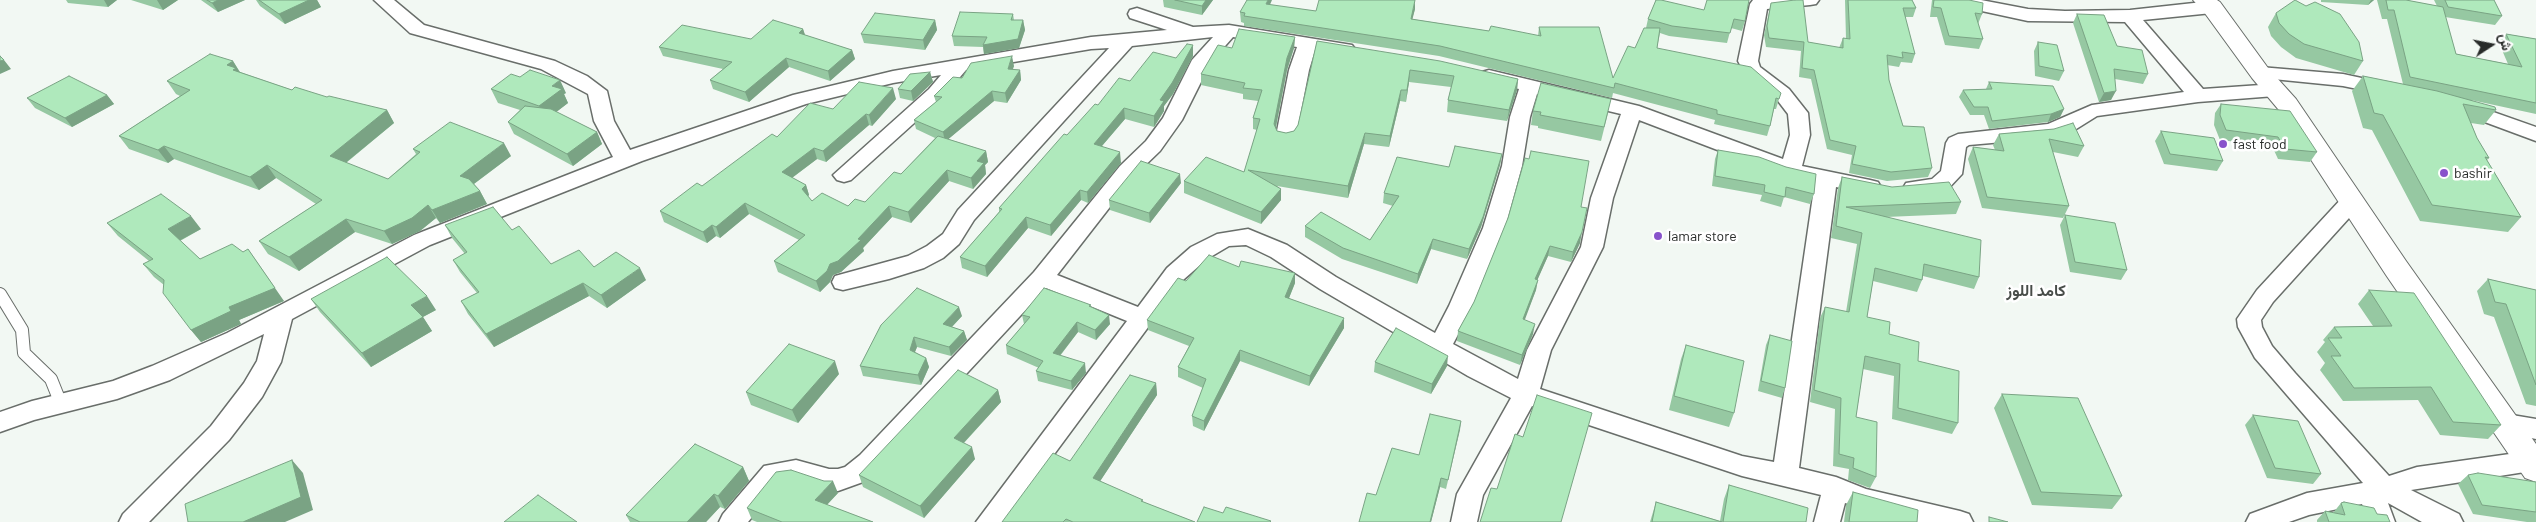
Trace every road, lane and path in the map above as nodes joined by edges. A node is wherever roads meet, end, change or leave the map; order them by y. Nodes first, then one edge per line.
1 (383, 0) edge
2 (1810, 0) edge
3 (1954, 0) edge
4 (1753, 2) edge
5 (2208, 4) edge
6 (1138, 7) edge
7 (2130, 16) junction
8 (1229, 31) junction
9 (1196, 32) junction
10 (1126, 41) junction
11 (1091, 43) junction
12 (1308, 43) junction
13 (1364, 52) edge
14 (959, 66) junction
15 (1466, 70) edge
16 (2267, 81) junction
17 (1530, 86) junction
18 (2408, 94) edge
19 (2198, 96) junction
20 (2445, 103) edge
21 (1632, 110) junction
22 (2536, 134) edge
23 (1286, 136) edge
24 (625, 160) junction
25 (1790, 170) junction
26 (844, 175) dead end
27 (1826, 179) junction
28 (2351, 202) junction
29 (1042, 278) junction
30 (843, 282) dead end
31 (0, 294) edge
32 (281, 314) junction
33 (1142, 318) junction
34 (1440, 346) junction
35 (1526, 394) junction
36 (61, 404) junction
37 (2, 422) edge
38 (2506, 424) junction
39 (2536, 429) edge
40 (2533, 465) edge
41 (1785, 475) junction
42 (1836, 488) junction
43 (2378, 490) junction
44 (132, 522) edge
45 (732, 522) edge
46 (989, 522) edge
47 (1464, 522) edge
48 (1827, 522) edge
49 (1960, 522) edge
50 (2259, 522) edge
51 (2382, 522) edge
52 (2450, 522) edge

1 - 24 street
2 - 4 street
3 - 7 street
4 - 25 street
5 - 7 street
5 - 16 main road
6 - 9 street
6 - 11 street
7 - 19 street
8 - 9 street
8 - 12 street
8 - 29 street
9 - 10 street
10 - 11 street
10 - 30 street
11 - 14 street
12 - 13 street
12 - 23 street
14 - 24 street
14 - 26 street
15 - 17 street
16 - 18 street
16 - 19 street
16 - 28 main road
17 - 21 street
17 - 34 street
19 - 27 street
20 - 22 street
21 - 25 street
21 - 35 street
24 - 32 street
25 - 27 street
27 - 41 street
28 - 38 main road
28 - 43 street
29 - 33 street
29 - 45 street
31 - 36 lane
32 - 36 street
32 - 44 street
33 - 34 street
33 - 46 street
34 - 35 street
35 - 41 street
35 - 47 street
36 - 37 street
38 - 39 street
38 - 40 main road
40 - 43 street
41 - 42 street
42 - 48 street
42 - 49 street
43 - 50 street
43 - 51 street
43 - 52 street

